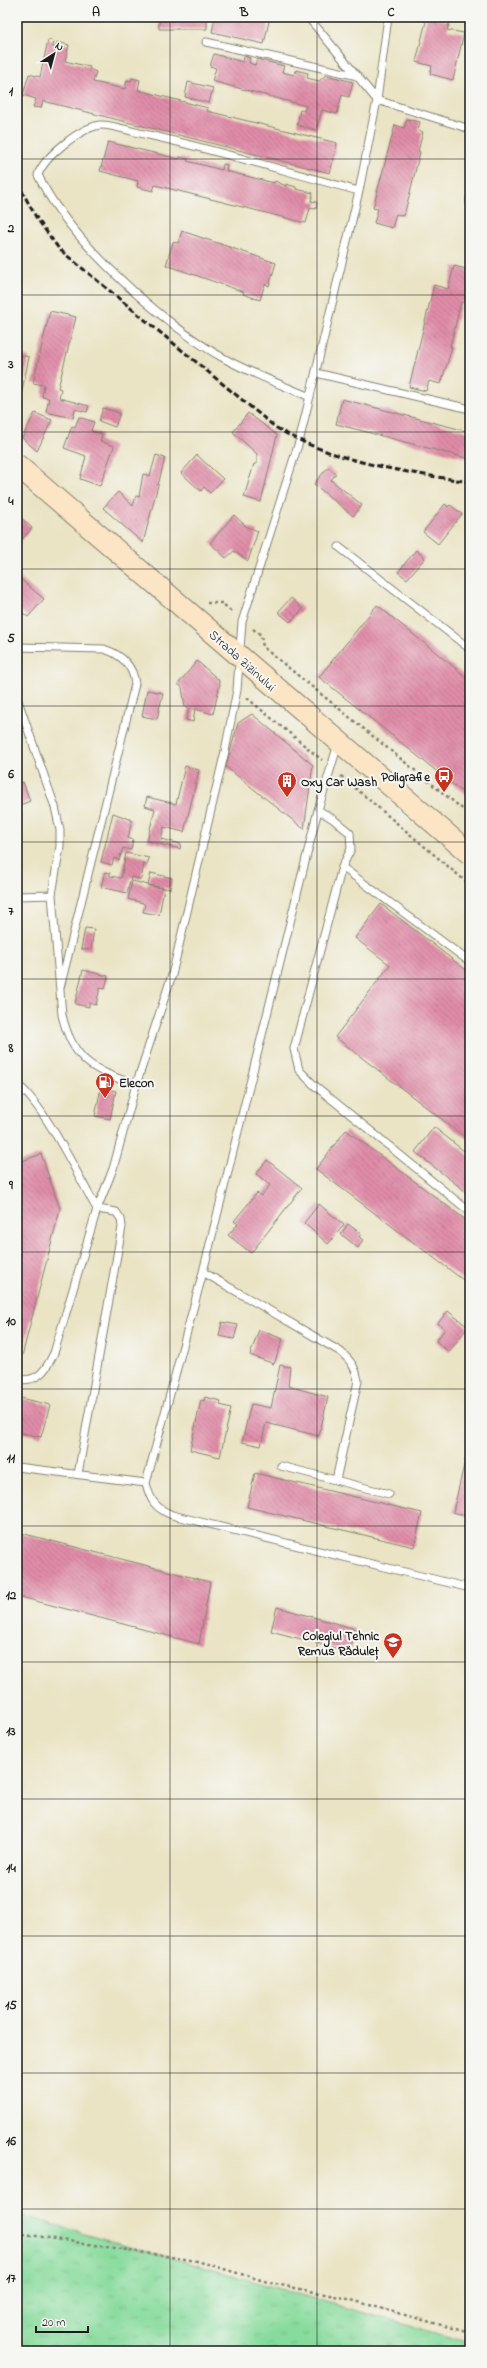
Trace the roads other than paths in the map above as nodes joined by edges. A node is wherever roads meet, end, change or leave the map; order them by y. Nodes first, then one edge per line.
1 (308, 17) edge
2 (388, 17) edge
3 (206, 42) dead end
4 (358, 76) junction
5 (377, 100) junction
6 (470, 129) edge
7 (359, 191) junction
8 (470, 198) edge
9 (470, 203) edge
10 (316, 373) junction
11 (310, 397) junction
12 (470, 409) edge
13 (17, 465) edge
14 (339, 547) dead end
15 (17, 647) edge
16 (470, 649) edge
17 (239, 657) junction
18 (17, 698) edge
19 (338, 742) junction
20 (318, 810) junction
21 (468, 864) edge
22 (342, 867) junction
23 (52, 895) junction
24 (17, 896) edge
25 (470, 962) edge
26 (60, 988) junction
27 (17, 1084) edge
28 (136, 1084) junction
29 (97, 1209) junction
30 (470, 1212) edge
31 (203, 1272) junction
32 (17, 1379) edge
33 (281, 1466) dead end
34 (17, 1467) edge
35 (78, 1474) junction
36 (336, 1480) junction
37 (146, 1483) junction
38 (389, 1494) dead end
39 (470, 1588) edge

1 - 4 lane
2 - 5 lane
3 - 4 lane
4 - 5 lane
5 - 6 lane
5 - 7 lane
7 - 10 lane
7 - 11 lane
8 - 9 lane
10 - 11 lane
10 - 12 lane
11 - 17 lane
13 - 17 main road, Strada Zizinului
14 - 16 lane
15 - 26 lane
17 - 19 main road, Strada Zizinului
17 - 28 lane
18 - 23 lane
19 - 20 lane
19 - 21 main road, Strada Zizinului
20 - 22 lane
20 - 31 lane
22 - 25 lane
22 - 30 lane
23 - 24 lane
23 - 26 lane
26 - 28 lane
27 - 29 lane
28 - 29 lane
29 - 32 lane
29 - 35 lane
31 - 36 lane
31 - 37 lane
33 - 36 lane
34 - 35 lane
35 - 37 lane
36 - 38 lane
37 - 39 lane

